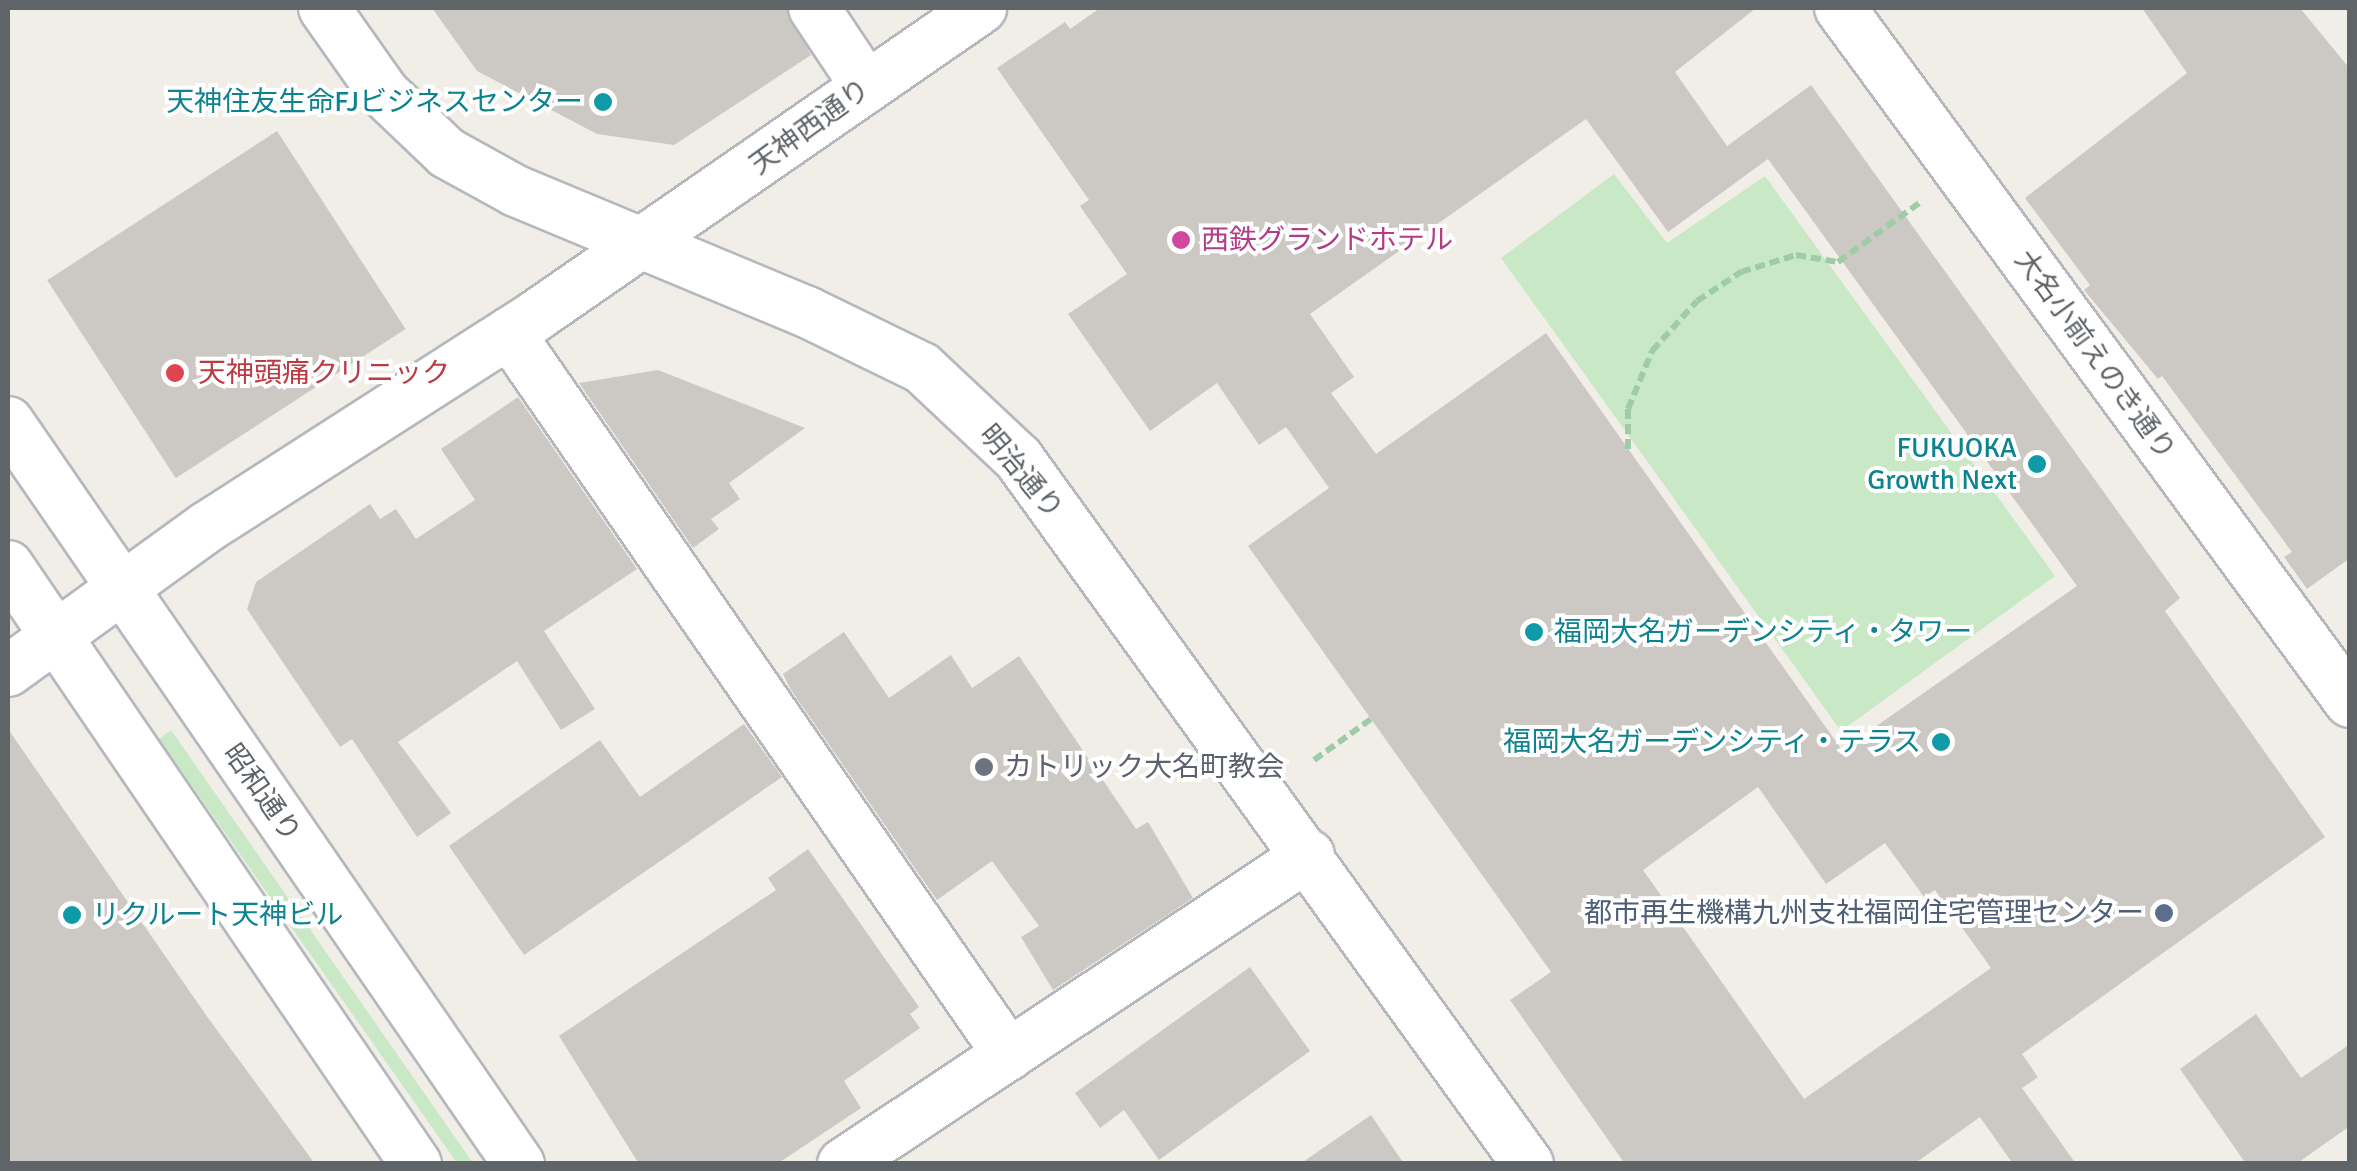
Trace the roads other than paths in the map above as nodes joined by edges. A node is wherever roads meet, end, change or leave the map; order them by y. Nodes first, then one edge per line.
1 (324, 8) edge
2 (814, 8) edge
3 (981, 8) edge
4 (1840, 8) edge
5 (866, 86) junction
6 (640, 245) junction
7 (509, 333) junction
8 (8, 422) edge
9 (8, 566) edge
10 (122, 588) junction
11 (54, 637) junction
12 (8, 671) edge
13 (2350, 702) edge
14 (1309, 856) junction
15 (1010, 1055) junction
16 (416, 1164) edge
17 (519, 1164) edge
18 (842, 1164) edge
19 (1528, 1164) edge

1 - 6 street, 明治通り
2 - 5 street
3 - 5 street, 天神西通り
4 - 13 street, 大名小前えのき通り
5 - 6 street, 天神西通り
6 - 7 street, 天神西通り
6 - 14 street, 明治通り
7 - 10 street, 天神西通り
7 - 15 street
8 - 10 street, 昭和通り
9 - 11 street
10 - 11 street, 天神西通り
10 - 17 street, 昭和通り
11 - 12 street, 天神西通り
11 - 16 street
14 - 15 street
14 - 19 street, 明治通り
15 - 18 street

